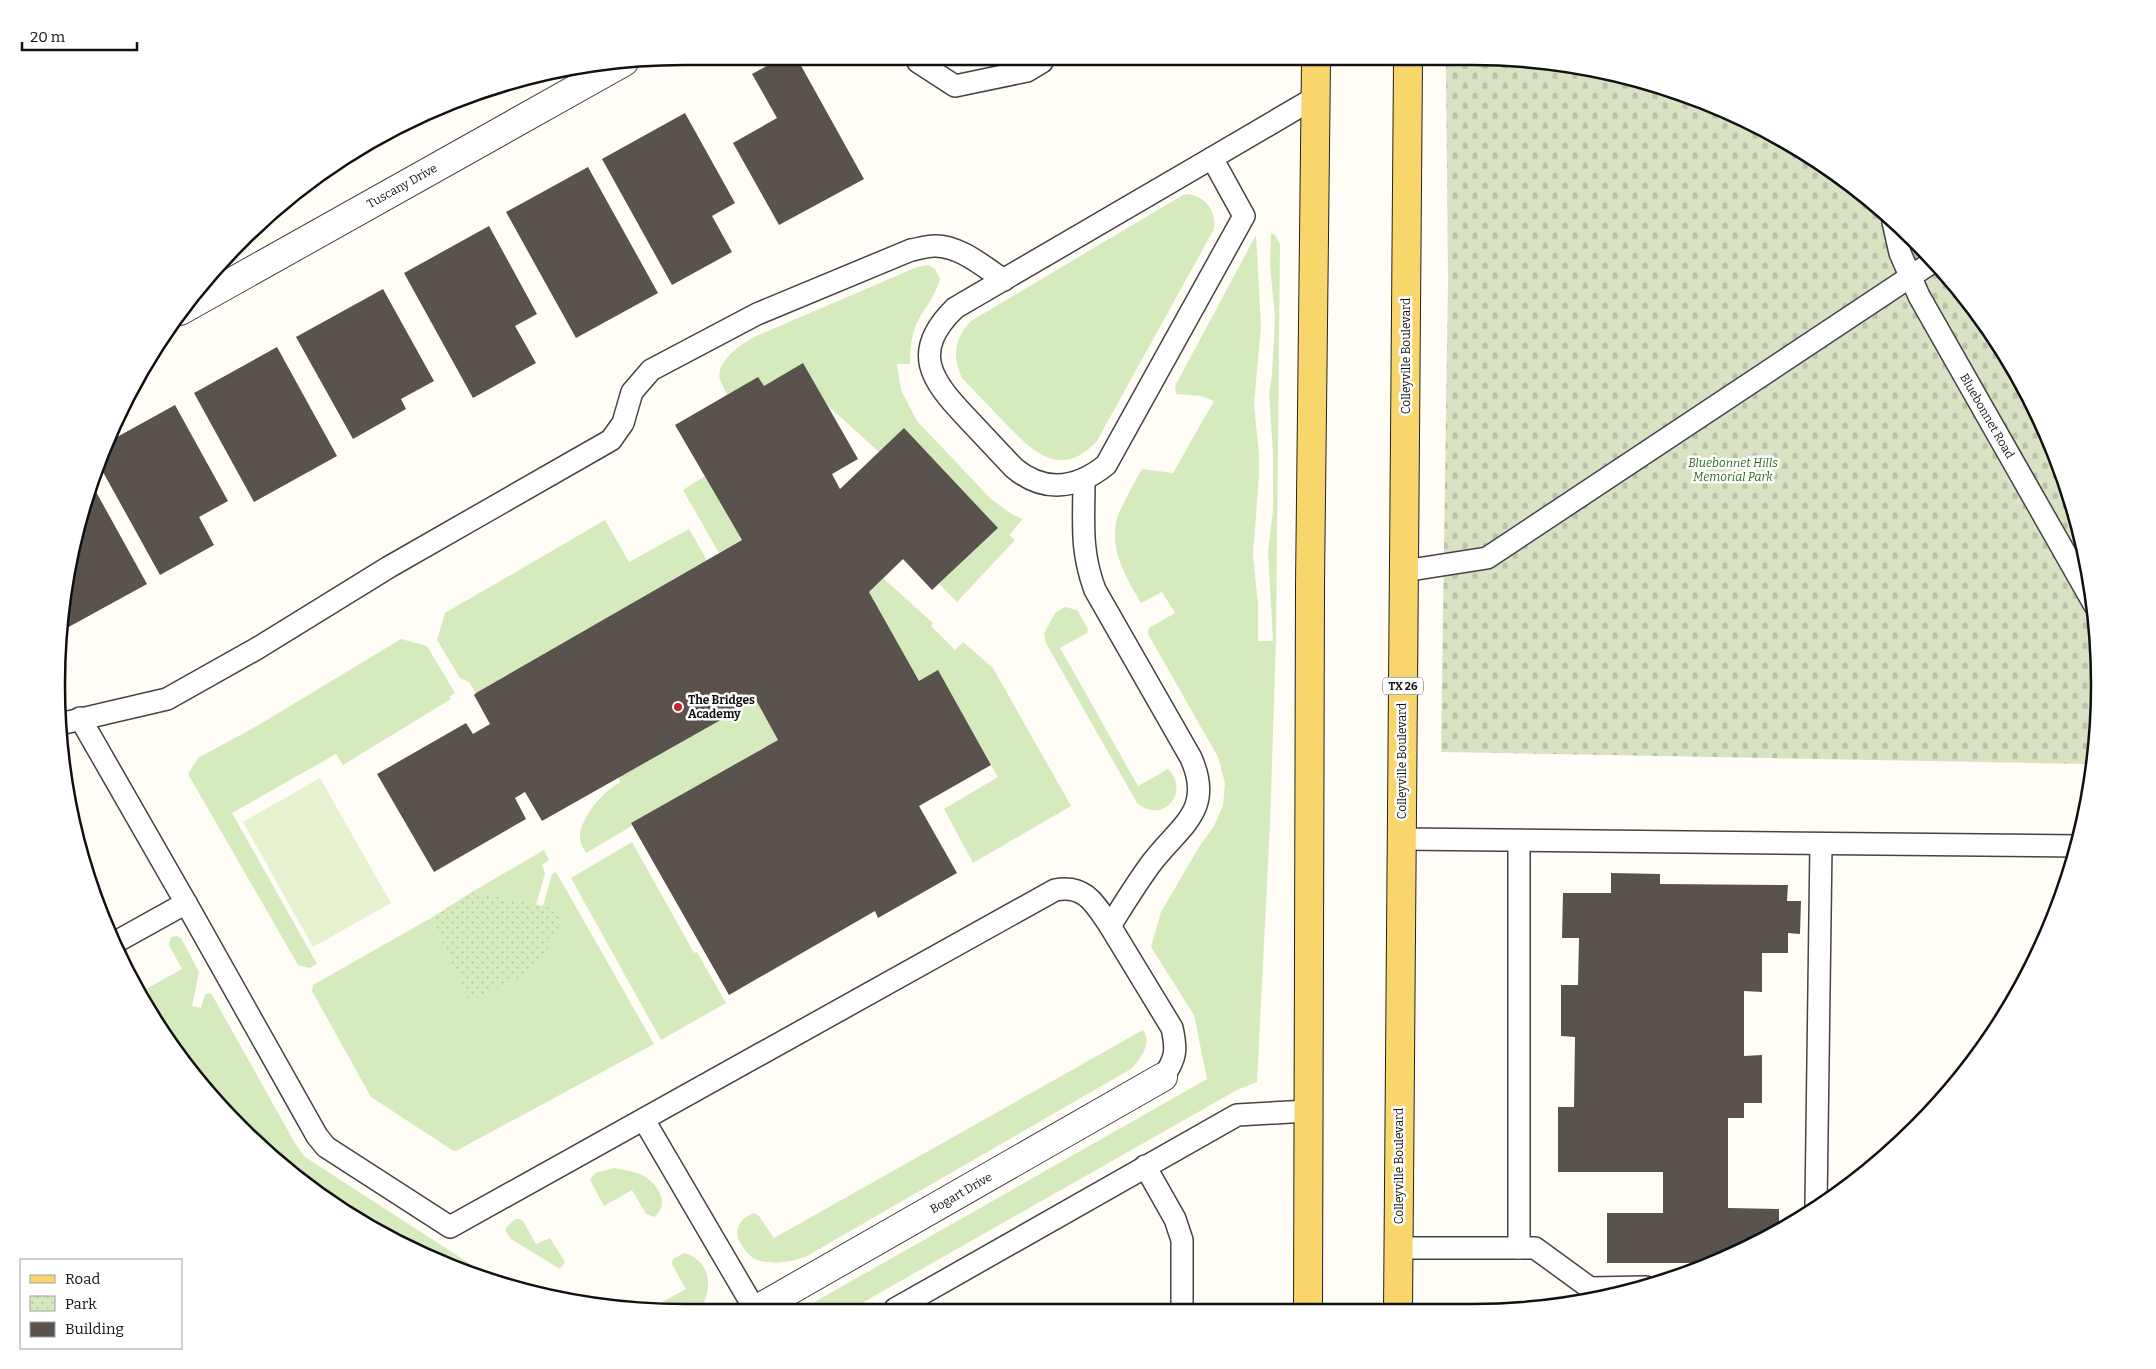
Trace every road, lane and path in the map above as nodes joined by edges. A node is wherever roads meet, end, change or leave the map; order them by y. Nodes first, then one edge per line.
1 (922, 65) edge
2 (1037, 65) edge
3 (1316, 65) edge
4 (1408, 65) edge
5 (610, 69) edge
6 (1316, 97) junction
7 (1212, 158) junction
8 (1895, 233) edge
9 (1927, 265) edge
10 (227, 273) edge
11 (1910, 277) junction
12 (1004, 280) junction
13 (210, 287) edge
14 (1084, 480) junction
15 (1404, 571) junction
16 (2082, 584) edge
17 (80, 718) junction
18 (66, 722) edge
19 (1402, 839) junction
20 (1518, 841) junction
21 (1821, 844) junction
22 (2070, 846) edge
23 (186, 903) junction
24 (1110, 926) junction
25 (120, 940) edge
26 (1164, 1078) joint
27 (1308, 1111) junction
28 (644, 1120) junction
29 (1145, 1166) junction
30 (1816, 1200) edge
31 (1399, 1248) junction
32 (1519, 1248) junction
33 (1611, 1288) edge
34 (752, 1304) edge
35 (766, 1304) edge
36 (904, 1304) edge
37 (1182, 1304) edge
38 (1308, 1304) edge
39 (1398, 1304) edge

1 - 2 lane
3 - 6 main road
4 - 15 main road, Colleyville Boulevard / TX 26
5 - 10 street, Tuscany Drive
6 - 7 lane
6 - 27 main road
7 - 12 lane
7 - 14 lane
8 - 11 lane, Bluebonnet Road
9 - 11 lane
10 - 13 street, Tuscany Drive
11 - 15 lane
11 - 16 lane, Bluebonnet Road
12 - 14 lane
12 - 17 lane
14 - 24 lane
15 - 19 main road, Colleyville Boulevard / TX 26
17 - 18 lane
17 - 23 lane
19 - 20 lane
19 - 31 main road, Colleyville Boulevard / TX 26
20 - 21 lane
20 - 32 lane
21 - 22 lane
21 - 30 lane
23 - 25 lane
23 - 28 lane
24 - 26 lane
24 - 28 lane
26 - 35 street, Bogart Drive
27 - 29 lane
27 - 38 main road
28 - 34 lane
29 - 36 lane
29 - 37 lane
31 - 32 lane
31 - 39 main road, Colleyville Boulevard / TX 26
32 - 33 lane

